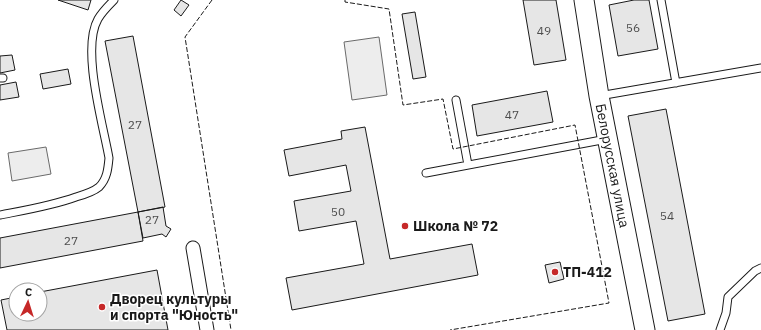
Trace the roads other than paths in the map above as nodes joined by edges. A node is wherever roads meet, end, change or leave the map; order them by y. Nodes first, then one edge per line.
1 (114, 0) edge
2 (584, 0) edge
3 (661, 0) edge
4 (761, 68) edge
5 (676, 83) junction
6 (599, 96) junction
7 (456, 100) dead end
8 (607, 139) junction
9 (468, 165) junction
10 (426, 173) dead end
11 (0, 215) edge
12 (193, 248) dead end
13 (761, 268) edge
14 (207, 330) edge
15 (645, 330) edge
16 (720, 330) edge

1 - 11 lane
2 - 6 street, Белорусская улица
3 - 5 lane
4 - 5 lane
5 - 6 lane
6 - 8 street, Белорусская улица
7 - 9 lane
8 - 9 lane
8 - 15 street, Белорусская улица
9 - 10 lane
12 - 14 street
13 - 16 lane

